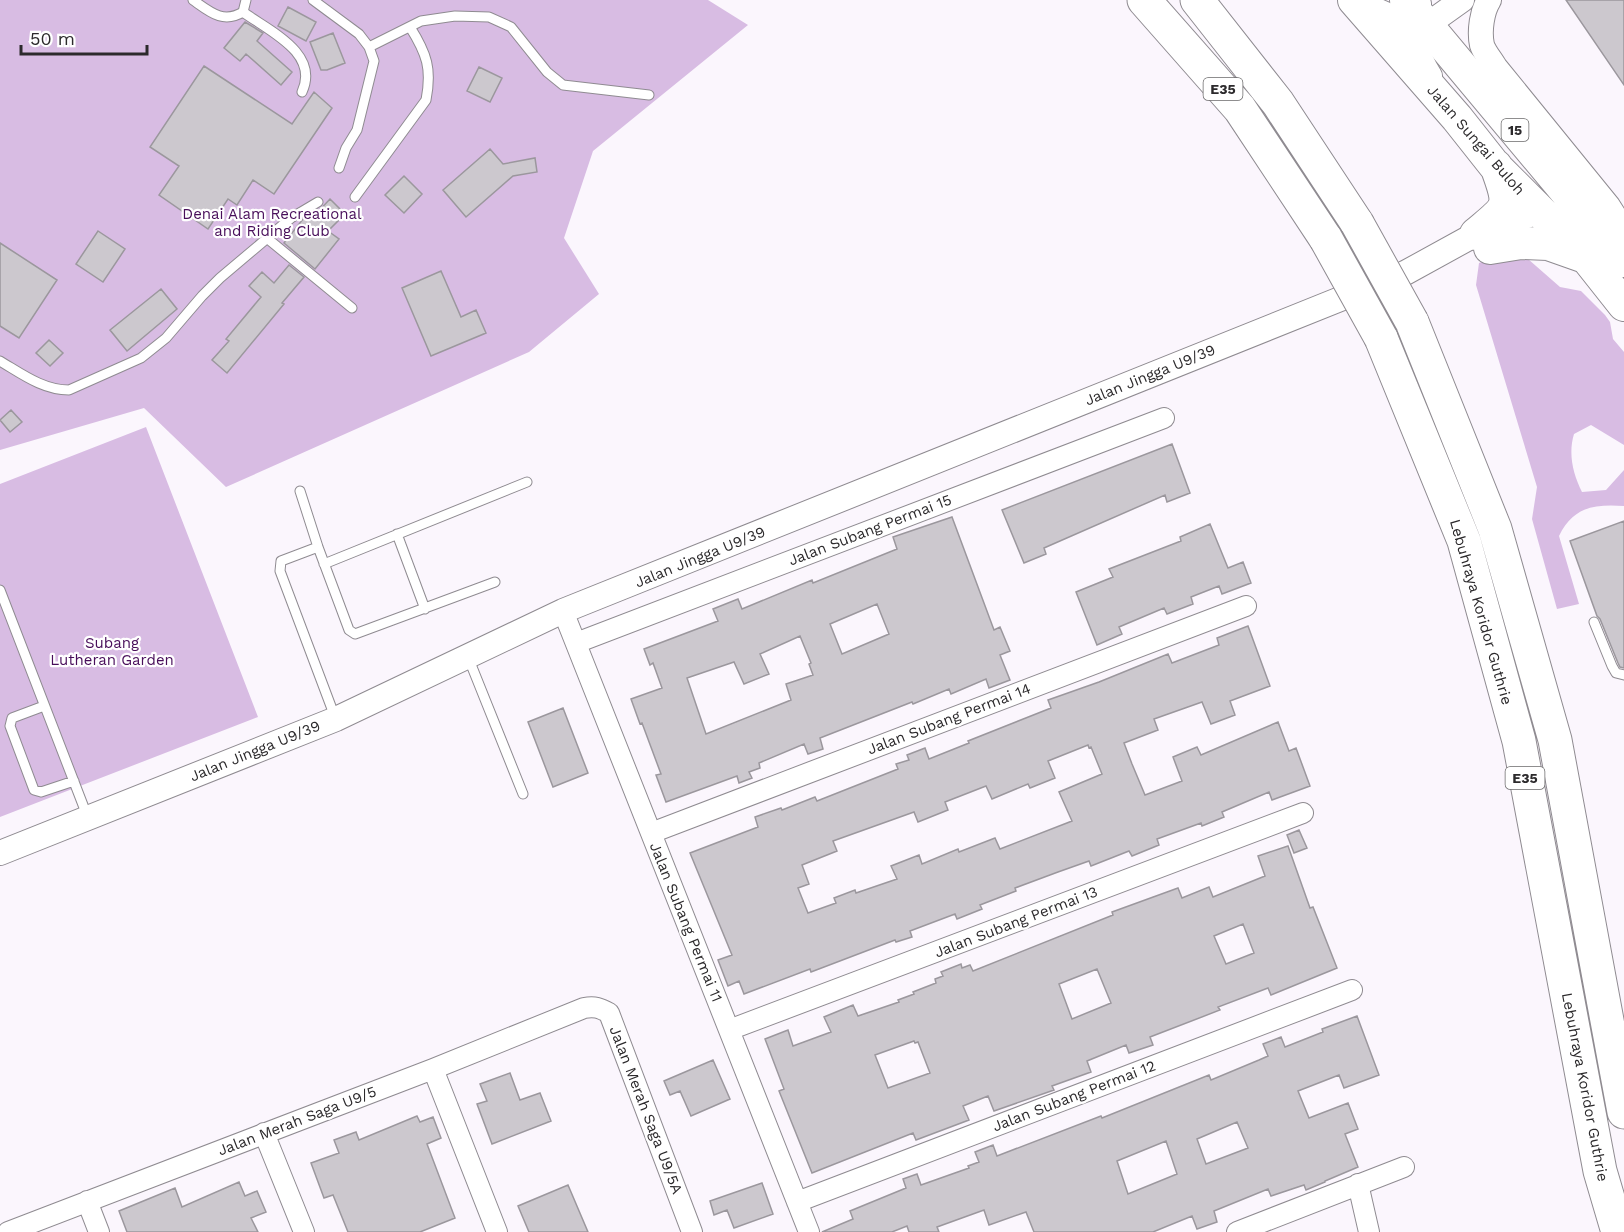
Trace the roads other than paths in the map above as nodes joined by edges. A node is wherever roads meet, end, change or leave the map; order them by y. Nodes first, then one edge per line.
1 (193, 0) edge
2 (246, 0) edge
3 (313, 0) edge
4 (1144, 0) edge
5 (1197, 0) edge
6 (1354, 0) edge
7 (1360, 0) edge
8 (1462, 0) edge
9 (1489, 0) edge
10 (1417, 11) edge
11 (243, 12) junction
12 (410, 27) junction
13 (369, 47) junction
14 (302, 92) dead end
15 (649, 95) dead end
16 (1457, 118) junction
17 (1495, 166) junction
18 (339, 168) dead end
19 (1550, 172) junction
20 (355, 198) dead end
21 (318, 202) dead end
22 (1547, 214) junction
23 (1624, 231) edge
24 (268, 239) junction
25 (1483, 241) junction
26 (1586, 257) junction
27 (1624, 262) edge
28 (1624, 305) edge
29 (352, 308) dead end
30 (0, 361) edge
31 (1164, 418) dead end
32 (527, 482) dead end
33 (300, 491) dead end
34 (397, 534) junction
35 (318, 547) junction
36 (324, 564) junction
37 (495, 582) dead end
38 (0, 590) edge
39 (1246, 606) dead end
40 (425, 609) junction
41 (563, 611) junction
42 (1594, 622) dead end
43 (576, 643) junction
44 (468, 657) junction
45 (1624, 675) edge
46 (44, 706) junction
47 (336, 719) junction
48 (74, 782) junction
49 (523, 794) dead end
50 (1303, 813) dead end
51 (88, 818) junction
52 (651, 832) junction
53 (0, 853) edge
54 (1352, 990) dead end
55 (584, 1008) joint
56 (729, 1030) junction
57 (433, 1069) junction
58 (1624, 1112) edge
59 (264, 1133) junction
60 (1404, 1167) dead end
61 (1358, 1184) junction
62 (87, 1201) junction
63 (797, 1202) junction
64 (8, 1232) edge
65 (99, 1232) edge
66 (304, 1232) edge
67 (497, 1232) edge
68 (692, 1232) edge
69 (809, 1232) edge
70 (1237, 1232) edge
71 (1368, 1232) edge
72 (1618, 1232) edge

1 - 11 lane
2 - 11 lane
3 - 13 lane
4 - 72 highway, Lebuhraya Koridor Guthrie / E35, bridge
5 - 58 highway, E35, bridge
6 - 16 highway, Jalan Sungai Buloh / 15
7 - 10 street
8 - 10 street
9 - 23 street
10 - 16 street
10 - 19 highway, 15
11 - 14 lane
12 - 13 lane
12 - 15 lane
12 - 20 lane
13 - 18 lane
16 - 17 highway, Jalan Sungai Buloh / 15
17 - 22 highway, Jalan Sungai Buloh / 15
17 - 25 highway
19 - 22 highway
19 - 27 highway, 15
21 - 24 lane
22 - 25 street, Jalan Jingga U9/39
22 - 26 highway, Jalan Sungai Buloh / 15
22 - 27 highway
24 - 29 lane
24 - 30 lane
25 - 26 highway
25 - 41 street, Jalan Jingga U9/39
26 - 28 highway, Jalan Sungai Buloh / 15
31 - 43 street, Jalan Subang Permai 15
32 - 34 lane
33 - 35 lane
34 - 36 lane
34 - 40 lane
35 - 36 lane
35 - 47 lane
36 - 40 lane
37 - 40 lane
38 - 46 lane
39 - 52 street, Jalan Subang Permai 14
41 - 43 street, Jalan Subang Permai 11
41 - 44 street, Jalan Jingga U9/39
42 - 45 lane
43 - 52 street, Jalan Subang Permai 11
44 - 47 street, Jalan Jingga U9/39
44 - 49 lane
46 - 48 lane
46 - 48 lane
47 - 51 street, Jalan Jingga U9/39
48 - 51 lane
50 - 56 street, Jalan Subang Permai 13
51 - 53 street, Jalan Jingga U9/39
52 - 56 street, Jalan Subang Permai 11
54 - 63 street, Jalan Subang Permai 12
55 - 57 street, Jalan Merah Saga U9/5
55 - 68 street, Jalan Merah Saga U9/5A
56 - 63 street, Jalan Subang Permai 11
57 - 59 street, Jalan Merah Saga U9/5
57 - 67 street
59 - 62 street, Jalan Merah Saga U9/5
59 - 66 street
60 - 61 street
61 - 70 street
61 - 71 street
62 - 64 street, Jalan Merah Saga U9/5
62 - 65 street
63 - 69 street, Jalan Subang Permai 11

